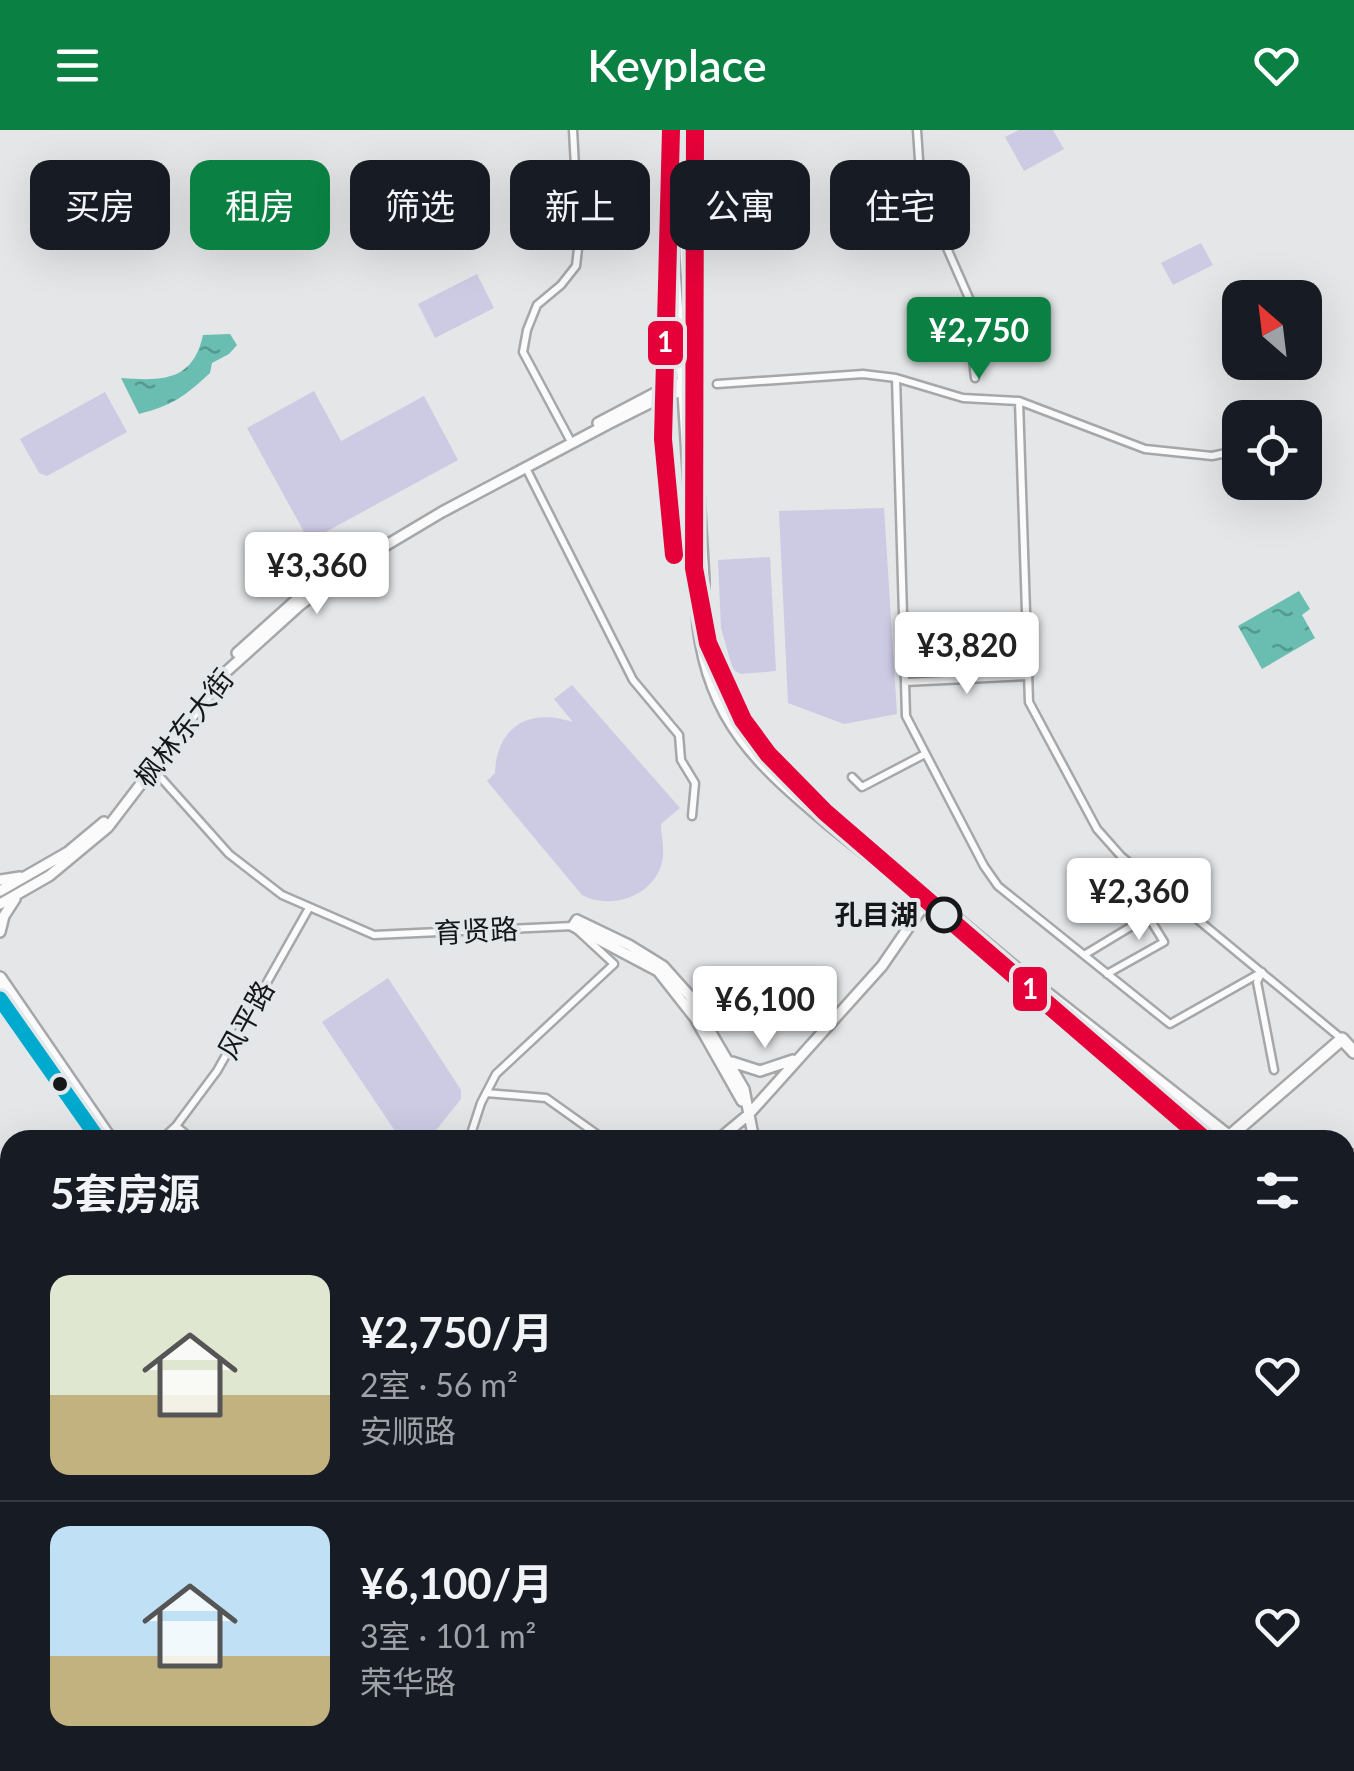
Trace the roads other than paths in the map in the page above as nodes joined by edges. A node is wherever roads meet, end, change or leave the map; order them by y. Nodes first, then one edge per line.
1 (572, 130) edge
2 (666, 130) edge
3 (678, 130) edge
4 (916, 130) edge
5 (896, 378) junction
6 (975, 378) dead end
7 (716, 384) dead end
8 (686, 386) junction
9 (1019, 401) junction
10 (569, 438) junction
11 (1222, 454) edge
12 (526, 468) junction
13 (1028, 676) junction
14 (904, 682) junction
15 (926, 754) junction
16 (152, 768) junction
17 (852, 777) dead end
18 (692, 816) dead end
19 (28, 876) junction
20 (0, 880) edge
21 (0, 891) edge
22 (20, 893) junction
23 (1175, 900) junction
24 (930, 901) junction
25 (0, 904) edge
26 (309, 908) junction
27 (1148, 916) junction
28 (572, 926) junction
29 (0, 932) edge
30 (1084, 955) junction
31 (0, 968) edge
32 (1262, 972) junction
33 (1108, 974) junction
34 (0, 978) edge
35 (3, 997) edge
36 (1342, 1039) junction
37 (1354, 1052) edge
38 (726, 1056) junction
39 (800, 1057) junction
40 (1274, 1070) dead end
41 (486, 1094) junction
42 (750, 1116) junction
43 (176, 1126) junction
44 (92, 1130) edge
45 (103, 1130) edge
46 (171, 1130) edge
47 (181, 1130) edge
48 (473, 1130) edge
49 (591, 1130) edge
50 (733, 1130) edge
51 (752, 1130) edge
52 (1218, 1130) edge
53 (1239, 1130) edge

1 - 10 street
2 - 8 street
3 - 8 street
4 - 6 street
5 - 7 street
5 - 9 street
5 - 14 street
8 - 10 street, 枫林东大街
8 - 12 street, 枫林东大街
8 - 24 street
9 - 11 street
9 - 13 street
10 - 19 street, 枫林东大街
12 - 16 street, 枫林东大街
12 - 18 street
13 - 14 street
13 - 23 street
14 - 15 street
15 - 17 street
15 - 30 street
16 - 22 street, 枫林东大街
16 - 26 street, 育贤路
19 - 20 street
19 - 21 street, 枫林东大街
22 - 25 street, 枫林东大街
22 - 29 street
23 - 27 street
23 - 32 street
24 - 39 street
24 - 42 street
24 - 52 street
26 - 28 street, 育贤路
26 - 43 street, 风平路
27 - 30 street
27 - 33 street
28 - 38 street
28 - 41 street
28 - 42 street
30 - 33 street
31 - 35 street
32 - 33 street
32 - 36 street
32 - 40 street
34 - 35 highway
35 - 44 highway
35 - 45 highway
36 - 37 highway
36 - 53 highway
38 - 39 street
38 - 42 street
39 - 42 street
41 - 48 street
41 - 49 street
42 - 50 street
42 - 51 street
43 - 46 street, 风平路
43 - 47 street

